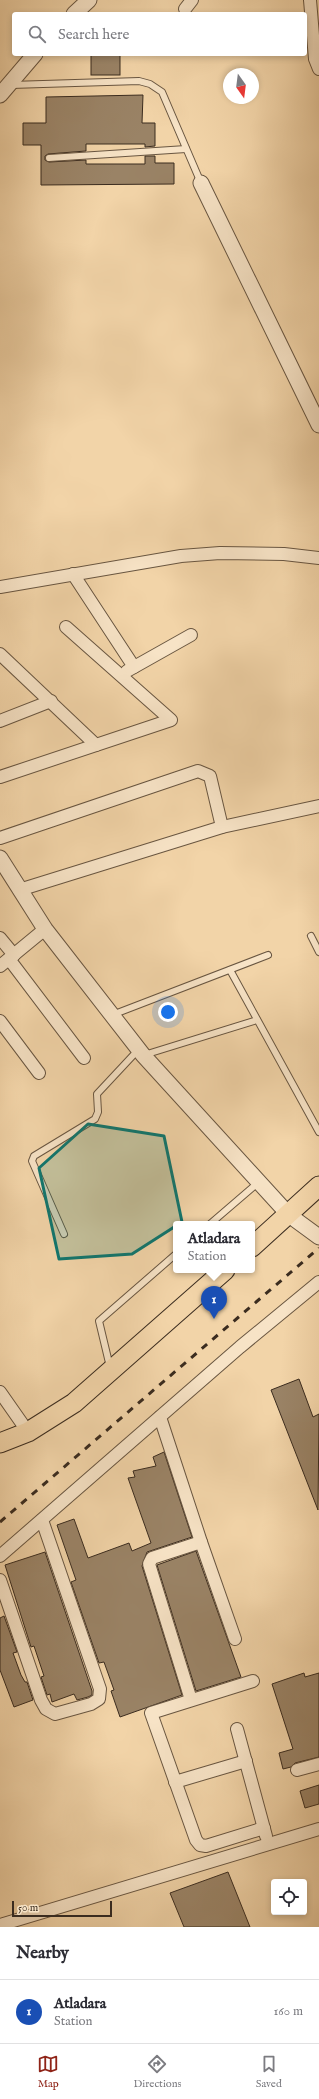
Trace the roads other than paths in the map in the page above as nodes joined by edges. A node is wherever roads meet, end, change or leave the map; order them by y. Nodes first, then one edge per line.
1 (89, 0) edge
2 (310, 0) edge
3 (76, 12) edge
4 (33, 56) edge
5 (319, 69) edge
6 (4, 90) edge
7 (186, 149) junction
8 (49, 158) dead end
9 (201, 183) joint
10 (319, 425) edge
11 (319, 558) edge
12 (73, 574) junction
13 (0, 587) edge
14 (66, 627) dead end
15 (191, 635) dead end
16 (3, 661) edge
17 (134, 667) junction
18 (120, 675) junction
19 (51, 702) junction
20 (0, 721) edge
21 (96, 745) junction
22 (0, 777) edge
23 (319, 806) edge
24 (222, 827) junction
25 (0, 838) edge
26 (0, 858) edge
27 (19, 890) junction
28 (45, 929) junction
29 (311, 936) dead end
30 (0, 938) edge
31 (319, 952) edge
32 (268, 955) dead end
33 (7, 960) edge
34 (230, 970) junction
35 (112, 1015) junction
36 (257, 1020) junction
37 (0, 1021) edge
38 (141, 1052) junction
39 (84, 1058) dead end
40 (39, 1073) dead end
41 (319, 1132) edge
42 (259, 1182) junction
43 (319, 1186) edge
44 (289, 1215) junction
45 (214, 1221) edge
46 (64, 1234) dead end
47 (319, 1237) edge
48 (255, 1244) edge
49 (173, 1257) edge
50 (222, 1273) edge
51 (319, 1282) edge
52 (111, 1370) junction
53 (0, 1392) edge
54 (160, 1416) junction
55 (28, 1432) junction
56 (0, 1443) edge
57 (42, 1520) junction
58 (200, 1542) junction
59 (0, 1556) edge
60 (0, 1580) edge
61 (235, 1639) dead end
62 (253, 1680) dead end
63 (191, 1700) junction
64 (238, 1729) dead end
65 (246, 1761) junction
66 (319, 1764) edge
67 (297, 1770) dead end
68 (175, 1782) junction
69 (264, 1828) junction
70 (319, 1829) edge
71 (268, 1844) junction
72 (0, 1925) edge

1 - 3 street
2 - 5 street
4 - 6 street
6 - 7 lane
7 - 8 lane
7 - 9 lane
9 - 10 street
11 - 12 street
12 - 13 street
12 - 17 street
14 - 18 street
15 - 17 street
16 - 19 street
17 - 18 street
18 - 21 street
19 - 20 street
19 - 21 street
21 - 22 street
23 - 24 street
24 - 25 street
24 - 27 street
26 - 27 street
27 - 28 street
28 - 33 street
28 - 35 street
29 - 31 lane
30 - 33 street
32 - 34 lane
33 - 39 street
34 - 35 lane
34 - 36 lane
35 - 38 street
36 - 38 lane
36 - 41 lane
37 - 40 street
38 - 42 street
38 - 46 lane
42 - 44 street
42 - 45 lane
43 - 44 main road
44 - 47 street
44 - 48 main road
49 - 52 lane
50 - 52 main road
51 - 54 street
52 - 55 main road
53 - 55 street
54 - 57 street
54 - 58 street
55 - 56 main road
57 - 59 street
57 - 60 street
58 - 61 street
58 - 63 street
62 - 63 street
63 - 68 street
64 - 65 street
65 - 68 street
65 - 69 street
66 - 67 street
68 - 69 street
69 - 71 street
70 - 71 street
71 - 72 street

